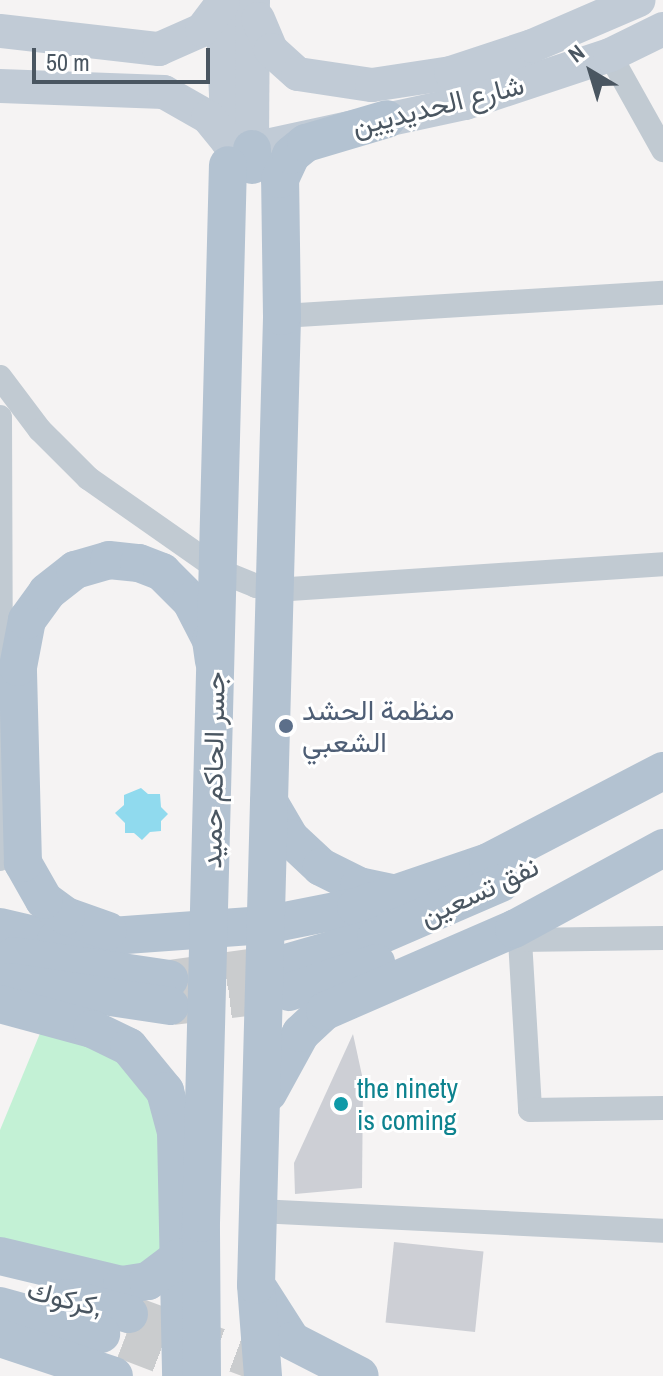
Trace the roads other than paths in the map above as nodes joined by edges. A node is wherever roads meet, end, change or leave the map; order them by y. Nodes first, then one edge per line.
1 (639, 0) edge
2 (238, 3) edge
3 (663, 29) edge
4 (0, 31) edge
5 (610, 55) junction
6 (0, 86) edge
7 (387, 119) junction
8 (663, 150) edge
9 (240, 155) junction
10 (663, 293) edge
11 (282, 316) junction
12 (0, 377) edge
13 (0, 417) edge
14 (663, 564) edge
15 (275, 590) junction
16 (215, 669) junction
17 (663, 771) edge
18 (663, 799) edge
19 (269, 802) junction
20 (663, 825) edge
21 (663, 848) edge
22 (0, 859) edge
23 (401, 894) junction
24 (265, 925) junction
25 (0, 927) edge
26 (517, 935) junction
27 (135, 936) junction
28 (663, 938) edge
29 (0, 952) edge
30 (1, 1002) edge
31 (663, 1108) edge
32 (260, 1115) junction
33 (258, 1211) junction
34 (663, 1231) edge
35 (0, 1256) edge
36 (179, 1258) junction
37 (0, 1281) edge
38 (256, 1285) junction
39 (0, 1306) edge
40 (0, 1338) edge
41 (282, 1375) edge
42 (114, 1376) tunnel mouth
43 (181, 1376) edge
44 (202, 1376) edge
45 (228, 1376) edge
46 (360, 1376) edge

1 - 2 street, شارع الحديديين
2 - 4 street
2 - 9 street
3 - 5 street, شارع الحديديين
5 - 7 street, شارع الحديديين
5 - 8 street
6 - 9 street
7 - 9 street, شارع الحديديين
7 - 11 main road
9 - 16 main road, جسر الحاكم حميد, bridge
9 - 45 main road, جسر الحاكم حميد
10 - 11 street
11 - 15 main road
12 - 15 street
13 - 22 street
14 - 15 street
15 - 19 main road
16 - 27 main road, bridge
16 - 44 main road, جسر الحاكم حميد, bridge
17 - 23 main road
18 - 20 main road, نفق تسعين
19 - 23 main road
19 - 24 main road
21 - 26 main road
23 - 24 main road
24 - 27 main road
24 - 32 main road
25 - 27 main road
26 - 28 street
26 - 31 street
26 - 32 main road
29 - 30 main road
30 - 36 main road
32 - 33 main road
33 - 34 street
33 - 38 main road
35 - 36 main road
36 - 43 main road
37 - 39 main road, كركوك,
38 - 41 main road
38 - 46 main road
40 - 42 main road

